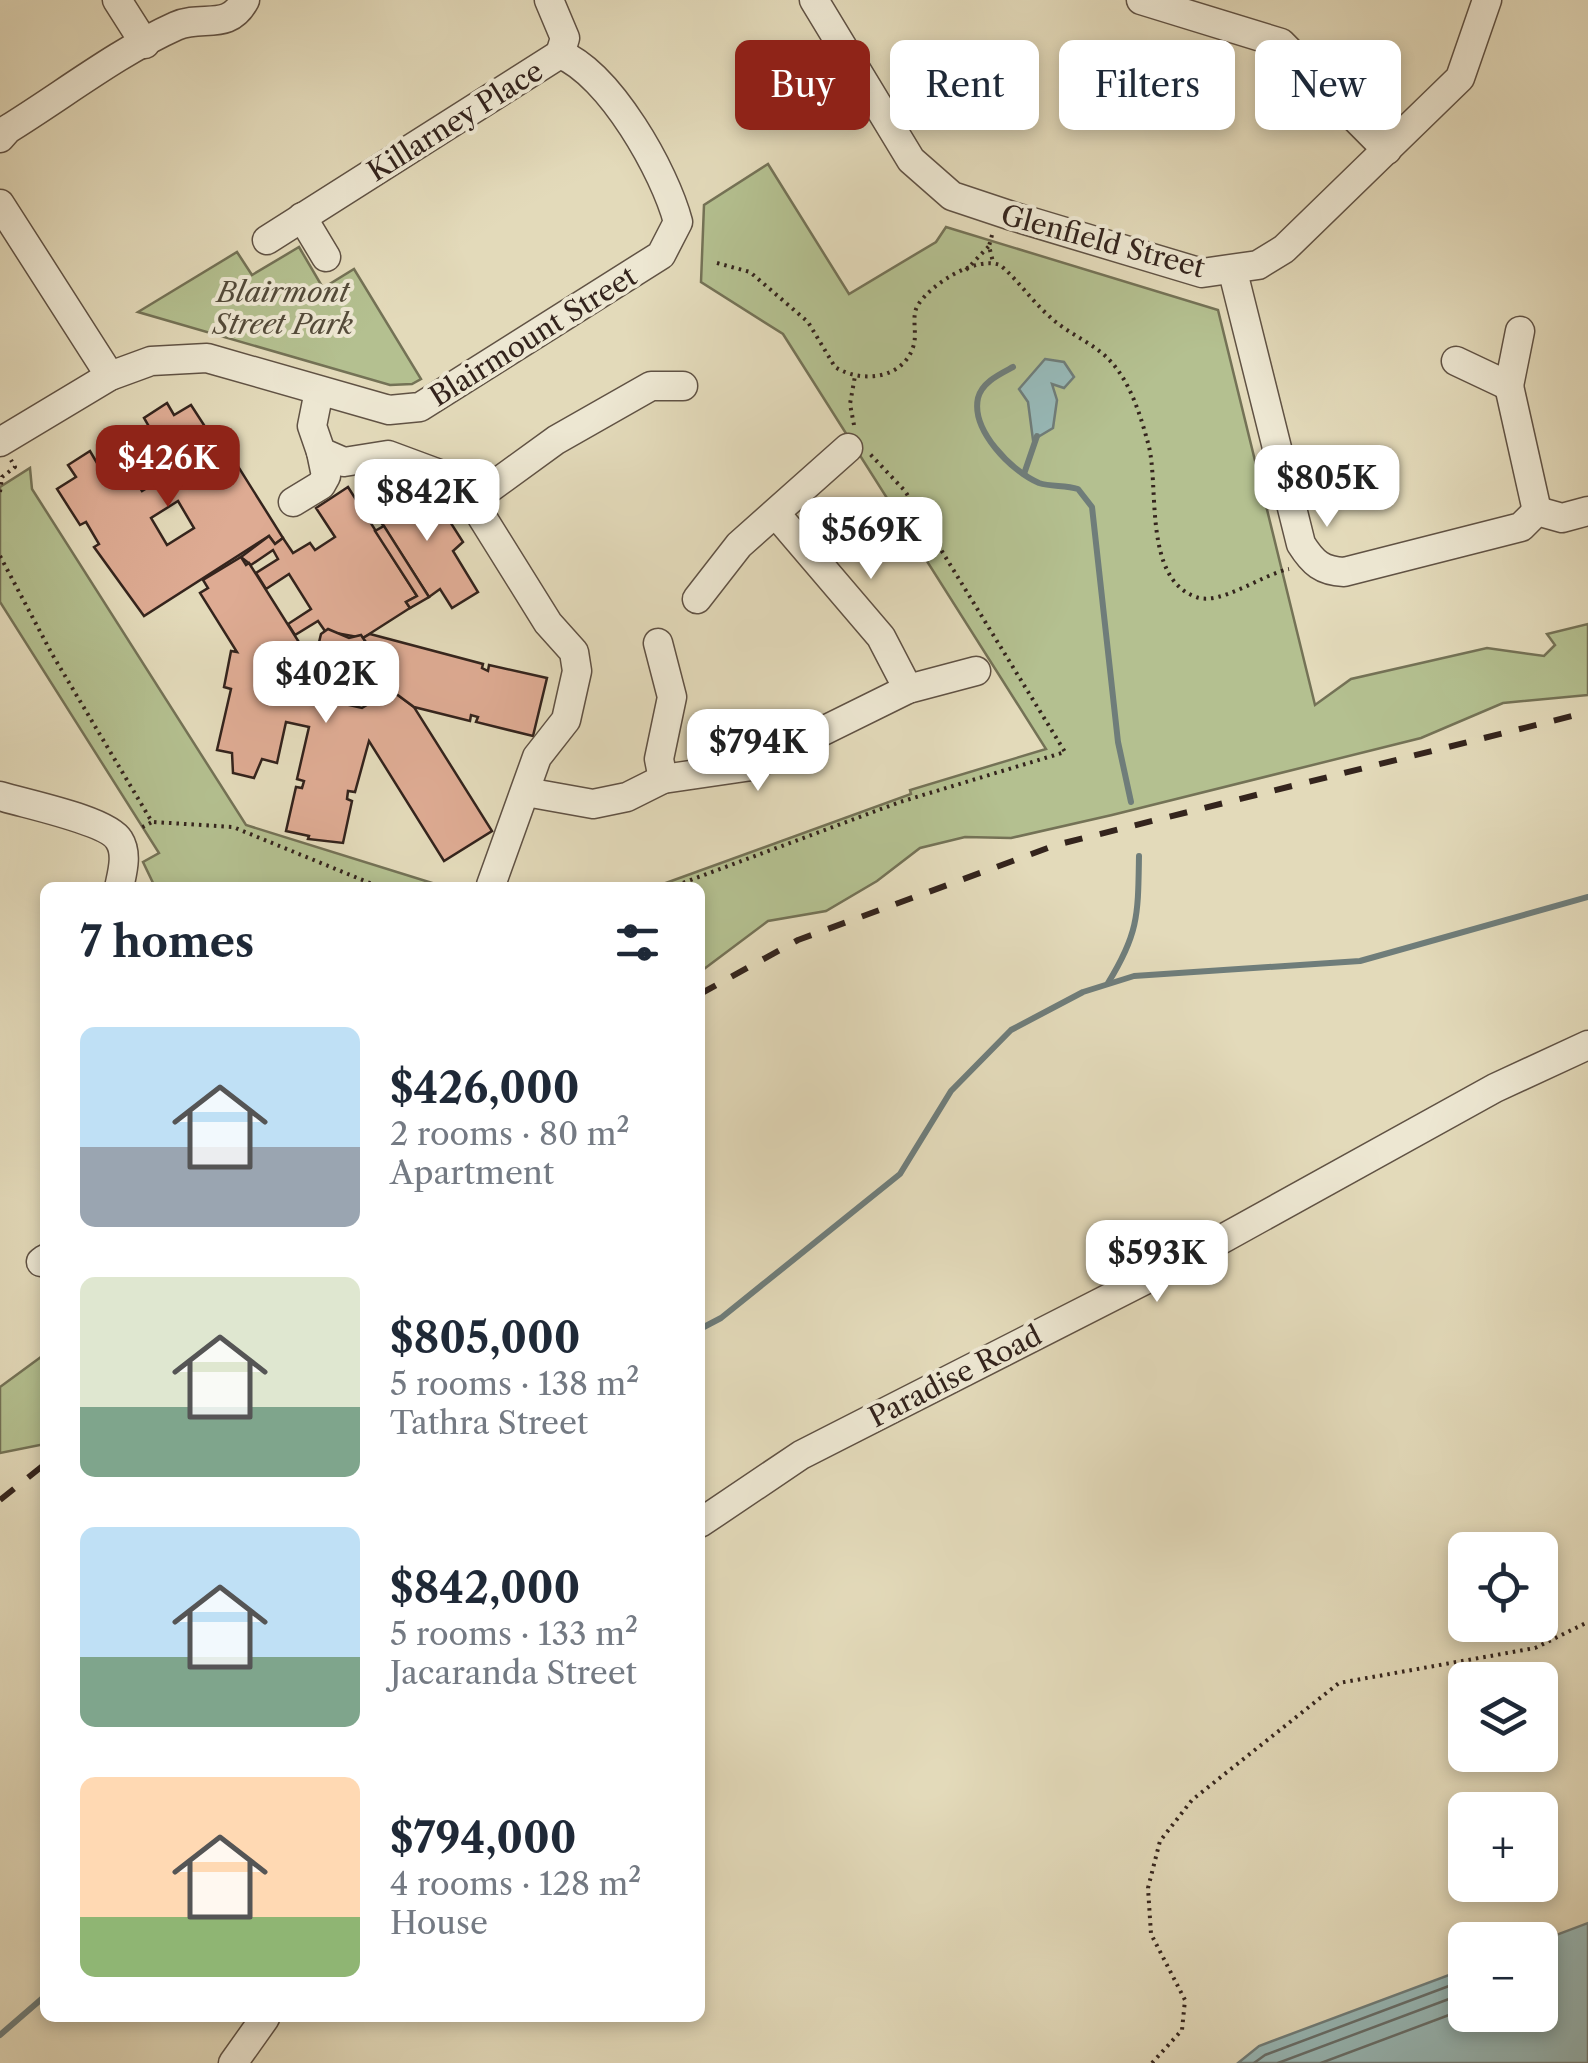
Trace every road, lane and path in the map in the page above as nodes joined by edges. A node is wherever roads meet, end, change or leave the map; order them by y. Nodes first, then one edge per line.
1 (117, 0) edge
2 (244, 0) edge
3 (549, 0) edge
4 (814, 0) edge
5 (1141, 0) edge
6 (1487, 0) edge
7 (146, 44) junction
8 (560, 54) junction
9 (0, 138) edge
10 (1387, 150) junction
11 (0, 204) edge
12 (302, 218) junction
13 (992, 235) dead end
14 (266, 240) dead end
15 (668, 246) joint
16 (989, 246) junction
17 (326, 257) dead end
18 (993, 262) junction
19 (718, 263) dead end
20 (966, 270) junction
21 (1233, 272) junction
22 (1520, 331) dead end
23 (1456, 361) dead end
24 (110, 376) junction
25 (683, 386) dead end
26 (1509, 386) junction
27 (318, 391) junction
28 (848, 448) dead end
29 (4, 449) edge
30 (321, 452) junction
31 (0, 492) edge
32 (472, 501) junction
33 (294, 502) dead end
34 (1588, 511) edge
35 (1537, 512) junction
36 (776, 514) junction
37 (0, 556) edge
38 (1311, 560) junction
39 (697, 599) dead end
40 (658, 643) dead end
41 (976, 671) dead end
42 (908, 689) junction
43 (663, 779) junction
44 (526, 792) junction
45 (0, 796) edge
46 (152, 822) junction
47 (120, 840) junction
48 (121, 882) edge
49 (367, 882) edge
50 (492, 882) edge
51 (1588, 1045) edge
52 (705, 1519) edge
53 (1588, 1622) edge
54 (262, 2022) edge
55 (233, 2063) edge
56 (1152, 2063) edge

1 - 7 street
2 - 7 street
3 - 8 street
4 - 21 street, Glenfield Street
5 - 10 street
6 - 10 street, Glenfield Street
7 - 9 street
8 - 12 street, Killarney Place
8 - 15 street, Killarney Place
10 - 21 street, Glenfield Street
11 - 24 street
12 - 14 street, Killarney Place
12 - 17 street
13 - 16 path
15 - 27 street, Blairmount Street
16 - 18 path
16 - 20 path
18 - 20 path
18 - 38 path
19 - 20 path
21 - 38 street
22 - 26 street
23 - 26 street
24 - 27 street, Blairmount Street
24 - 29 street, Blairmount Street
25 - 32 street
26 - 35 street
27 - 30 street
28 - 36 street
29 - 31 path
30 - 32 street
30 - 33 street
32 - 44 street
34 - 35 street
35 - 38 street
36 - 39 street
36 - 42 street
37 - 46 path
40 - 43 street
41 - 42 street
42 - 43 street
43 - 44 street
44 - 50 street
45 - 47 street
46 - 47 path
46 - 49 path
47 - 48 street
51 - 52 street, Paradise Road
53 - 56 path
54 - 55 street

